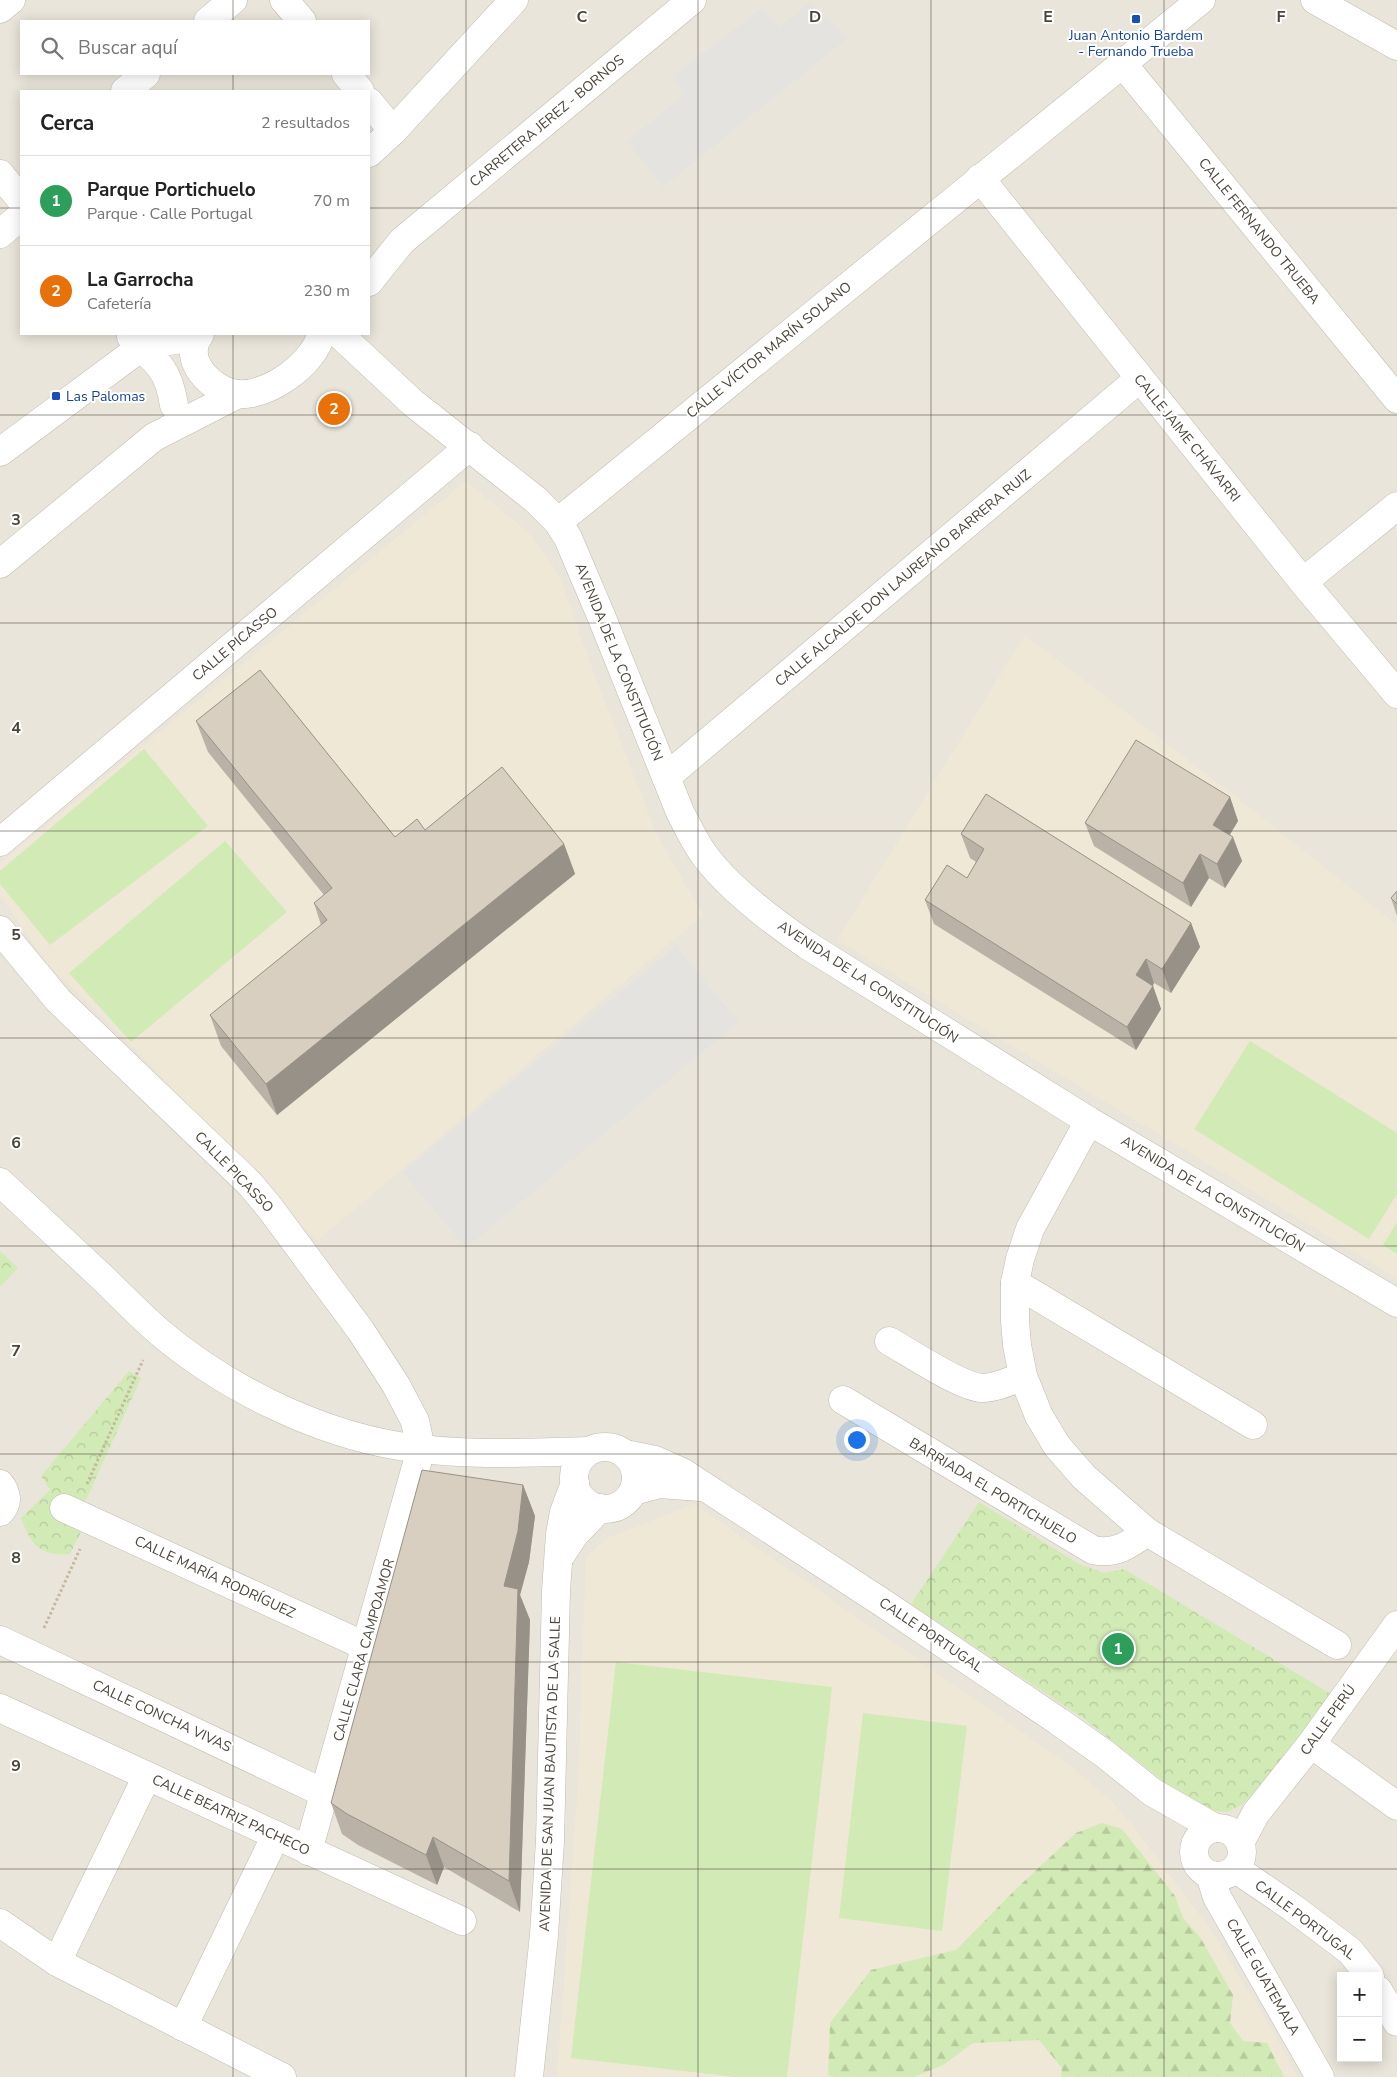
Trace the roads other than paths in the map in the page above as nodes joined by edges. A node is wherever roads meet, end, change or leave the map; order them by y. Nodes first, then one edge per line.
1 (11, 0) edge
2 (233, 0) edge
3 (284, 0) edge
4 (514, 0) edge
5 (692, 0) edge
6 (1201, 0) edge
7 (1314, 0) edge
8 (0, 9) edge
9 (209, 20) edge
10 (301, 20) edge
11 (1397, 46) edge
12 (1122, 63) junction
13 (145, 75) edge
14 (347, 75) edge
15 (126, 90) edge
16 (359, 90) edge
17 (370, 103) edge
18 (392, 131) junction
19 (370, 152) edge
20 (0, 174) edge
21 (980, 178) junction
22 (20, 199) edge
23 (20, 217) edge
24 (0, 234) edge
25 (402, 241) junction
26 (370, 255) edge
27 (370, 281) edge
28 (341, 335) edge
29 (134, 341) edge
30 (361, 345) edge
31 (315, 346) edge
32 (198, 350) edge
33 (1139, 379) junction
34 (238, 394) junction
35 (1397, 399) edge
36 (174, 405) junction
37 (154, 437) junction
38 (470, 446) junction
39 (0, 452) edge
40 (1397, 506) edge
41 (558, 522) junction
42 (0, 564) edge
43 (1303, 582) junction
44 (1397, 694) edge
45 (666, 777) junction
46 (0, 842) edge
47 (0, 930) edge
48 (1089, 1121) junction
49 (0, 1182) edge
50 (1016, 1283) junction
51 (1397, 1302) edge
52 (889, 1341) dead end
53 (1023, 1376) junction
54 (843, 1400) dead end
55 (1253, 1425) dead end
56 (421, 1449) junction
57 (625, 1454) junction
58 (579, 1469) junction
59 (0, 1484) edge
60 (704, 1487) junction
61 (633, 1491) junction
62 (600, 1508) junction
63 (0, 1512) edge
64 (77, 1514) road end
65 (1147, 1532) junction
66 (558, 1559) junction
67 (1397, 1625) edge
68 (0, 1640) edge
69 (1337, 1645) dead end
70 (365, 1646) junction
71 (0, 1708) edge
72 (1311, 1744) junction
73 (148, 1776) junction
74 (1152, 1792) junction
75 (324, 1793) junction
76 (1397, 1806) edge
77 (1228, 1833) junction
78 (276, 1835) junction
79 (1193, 1850) junction
80 (308, 1851) junction
81 (1236, 1869) junction
82 (1210, 1875) junction
83 (462, 1921) dead end
84 (0, 1924) edge
85 (57, 1962) junction
86 (1367, 1972) edge
87 (1382, 1997) edge
88 (1397, 2022) edge
89 (183, 2027) junction
90 (282, 2077) edge
91 (528, 2077) edge
92 (1320, 2077) edge

1 - 8 street
2 - 9 street
3 - 10 street
4 - 18 street
5 - 25 street, CARRETERA JEREZ - BORNOS
6 - 12 street, CALLE VÍCTOR MARÍN SOLANO
7 - 11 street
12 - 21 street, CALLE VÍCTOR MARÍN SOLANO
12 - 35 street, CALLE FERNANDO TRUEBA
13 - 15 street
14 - 16 street
17 - 18 street
18 - 19 street
20 - 22 street
21 - 33 street, CALLE JAIME CHÁVARRI
21 - 41 street, CALLE VÍCTOR MARÍN SOLANO
23 - 24 street
25 - 26 street, CARRETERA JEREZ - BORNOS
25 - 27 street, CARRETERA JEREZ - BORNOS
28 - 30 street, AVENIDA DE LA CONSTITUCIÓN
29 - 32 street
29 - 36 street
29 - 39 street
30 - 31 street
30 - 38 street, AVENIDA DE LA CONSTITUCIÓN
31 - 34 street
32 - 34 street
32 - 36 street
33 - 43 street, CALLE JAIME CHÁVARRI
33 - 45 street, CALLE ALCALDE DON LAUREANO BARRERA RUIZ
34 - 37 street
36 - 37 street
37 - 42 street
38 - 41 street, AVENIDA DE LA CONSTITUCIÓN
38 - 46 street, CALLE PICASSO
40 - 43 street
41 - 45 street, AVENIDA DE LA CONSTITUCIÓN
43 - 44 street, CALLE JAIME CHÁVARRI
45 - 48 street, AVENIDA DE LA CONSTITUCIÓN
47 - 56 street, CALLE PICASSO
48 - 50 street
48 - 51 street, AVENIDA DE LA CONSTITUCIÓN
49 - 56 street
50 - 53 street
50 - 55 street
52 - 53 street
53 - 65 street
54 - 65 street, BARRIADA EL PORTICHUELO
56 - 58 street
56 - 70 street, CALLE CLARA CAMPOAMOR
57 - 58 street
57 - 60 street, CALLE PORTUGAL
57 - 61 street
58 - 62 street
58 - 66 street, AVENIDA DE SAN JUAN BAUTISTA DE LA SALLE
59 - 63 street
60 - 61 street, CALLE PORTUGAL
60 - 74 street, CALLE PORTUGAL
61 - 62 street
62 - 66 street
64 - 70 street, CALLE MARÍA RODRÍGUEZ
65 - 69 street
66 - 91 street, AVENIDA DE SAN JUAN BAUTISTA DE LA SALLE
67 - 72 street, CALLE PERÚ
68 - 75 street, CALLE CONCHA VIVAS
70 - 75 street, CALLE CLARA CAMPOAMOR
71 - 73 street, CALLE BEATRIZ PACHECO
72 - 76 street
72 - 77 street, CALLE PERÚ
73 - 78 street, CALLE BEATRIZ PACHECO
73 - 85 street
74 - 77 street, CALLE PORTUGAL
74 - 79 street, CALLE PORTUGAL
75 - 80 street, CALLE CLARA CAMPOAMOR
77 - 79 street
77 - 81 street
78 - 80 street, CALLE BEATRIZ PACHECO
78 - 89 street
79 - 82 street
80 - 83 street, CALLE BEATRIZ PACHECO
81 - 82 street
81 - 86 street, CALLE PORTUGAL
82 - 92 street, CALLE GUATEMALA
84 - 85 street
85 - 89 street
87 - 88 street
89 - 90 street

